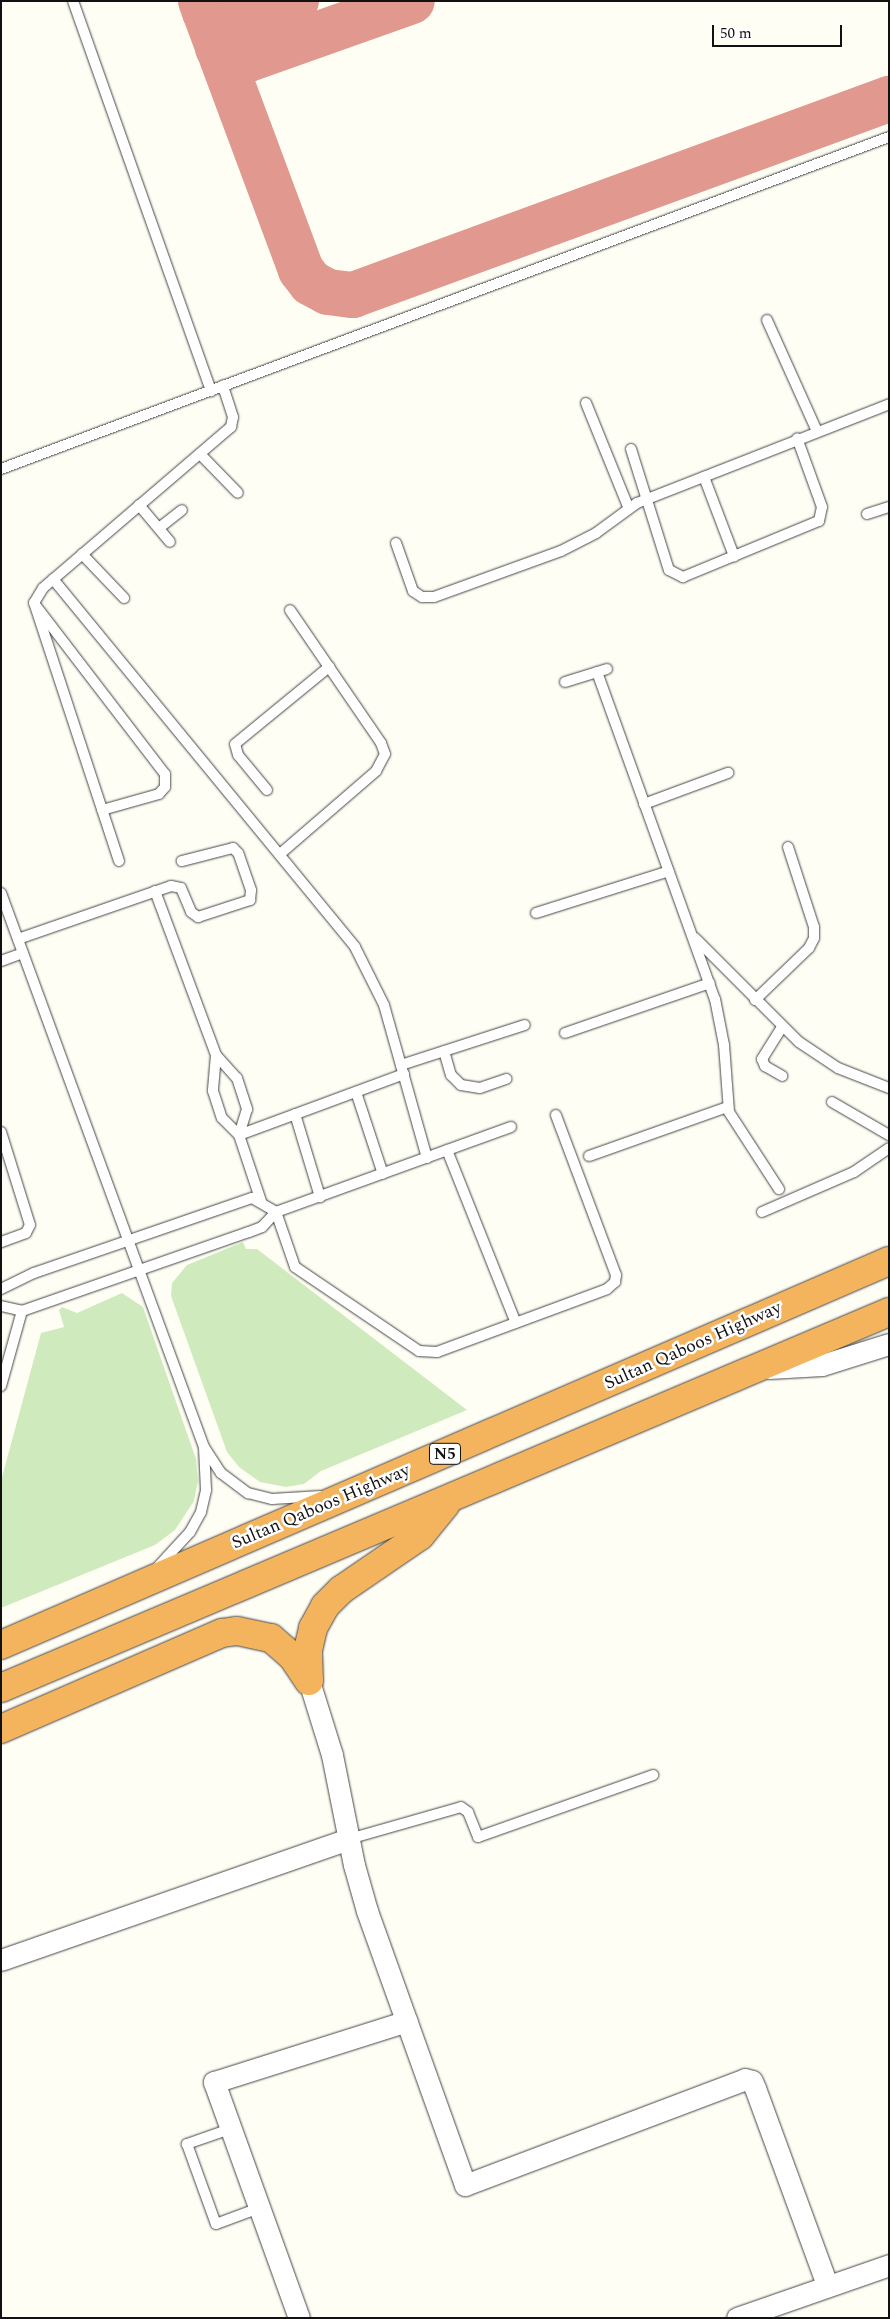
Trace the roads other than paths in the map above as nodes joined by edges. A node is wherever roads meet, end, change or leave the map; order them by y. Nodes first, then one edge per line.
1 (72, 1) edge
2 (889, 137) edge
3 (767, 320) dead end
4 (223, 386) junction
5 (211, 391) junction
6 (586, 403) dead end
7 (889, 404) edge
8 (817, 431) junction
9 (797, 438) junction
10 (631, 449) dead end
11 (200, 454) junction
12 (1, 469) edge
13 (704, 477) junction
14 (238, 493) dead end
15 (647, 499) junction
16 (139, 505) junction
17 (889, 507) edge
18 (628, 509) junction
19 (182, 510) dead end
20 (867, 514) dead end
21 (159, 528) junction
22 (170, 542) dead end
23 (396, 543) dead end
24 (82, 554) junction
25 (734, 556) junction
26 (53, 579) junction
27 (124, 598) dead end
28 (34, 603) junction
29 (290, 610) dead end
30 (329, 667) junction
31 (565, 682) dead end
32 (728, 774) dead end
33 (267, 790) dead end
34 (644, 804) junction
35 (102, 810) junction
36 (788, 847) dead end
37 (280, 854) junction
38 (119, 861) dead end
39 (182, 861) dead end
40 (669, 871) junction
41 (155, 891) junction
42 (1, 893) edge
43 (536, 913) dead end
44 (692, 934) junction
45 (18, 939) junction
46 (23, 953) junction
47 (1, 961) edge
48 (710, 983) junction
49 (755, 1000) junction
50 (525, 1025) dead end
51 (782, 1027) junction
52 (565, 1033) dead end
53 (444, 1051) junction
54 (216, 1055) junction
55 (403, 1070) junction
56 (782, 1076) dead end
57 (506, 1079) dead end
58 (889, 1088) edge
59 (356, 1092) junction
60 (832, 1102) dead end
61 (727, 1106) junction
62 (295, 1114) junction
63 (556, 1115) dead end
64 (510, 1127) dead end
65 (1, 1132) edge
66 (239, 1135) junction
67 (889, 1135) edge
68 (889, 1148) edge
69 (447, 1150) junction
70 (589, 1156) dead end
71 (427, 1158) junction
72 (383, 1174) junction
73 (779, 1189) dead end
74 (320, 1197) junction
75 (261, 1201) junction
76 (276, 1212) junction
77 (762, 1212) dead end
78 (127, 1240) junction
79 (1, 1242) edge
80 (889, 1261) edge
81 (138, 1270) junction
82 (1, 1290) edge
83 (1, 1306) edge
84 (22, 1310) junction
85 (889, 1312) edge
86 (516, 1323) junction
87 (889, 1344) edge
88 (756, 1369) junction
89 (1, 1386) edge
90 (204, 1447) junction
91 (357, 1492) junction
92 (449, 1501) junction
93 (140, 1586) junction
94 (1, 1645) edge
95 (309, 1681) junction
96 (1, 1688) edge
97 (1, 1728) edge
98 (653, 1775) dead end
99 (349, 1839) junction
100 (1, 1960) edge
101 (407, 2021) junction
102 (230, 2129) junction
103 (259, 2208) junction
104 (889, 2265) edge
105 (827, 2285) junction
106 (299, 2318) edge
107 (737, 2318) edge

1 - 5 lane
2 - 4 lane
3 - 8 lane
4 - 5 lane
4 - 11 lane
5 - 12 lane
6 - 18 lane
7 - 8 lane
8 - 9 lane
9 - 13 lane
9 - 25 lane
10 - 15 lane
11 - 14 lane
11 - 16 lane
13 - 15 lane
13 - 25 lane
15 - 18 lane
15 - 25 lane
16 - 21 lane
16 - 24 lane
17 - 20 lane
18 - 23 lane
19 - 21 lane
21 - 22 lane
24 - 26 lane
24 - 27 lane
26 - 28 lane
26 - 37 lane
28 - 35 lane
28 - 35 lane
29 - 30 lane
30 - 33 lane
30 - 37 lane
31 - 34 lane
32 - 34 lane
34 - 40 lane
35 - 38 lane
36 - 49 lane
37 - 55 lane
39 - 41 lane
40 - 43 lane
40 - 44 lane
41 - 45 lane
41 - 54 lane
42 - 45 lane
44 - 48 lane
44 - 49 lane
45 - 46 lane
46 - 47 lane
46 - 78 lane
48 - 52 lane
48 - 61 lane
49 - 51 lane
50 - 53 lane
51 - 56 lane
51 - 58 lane
53 - 55 lane
53 - 57 lane
54 - 66 lane
54 - 66 lane
55 - 59 lane
55 - 71 lane
59 - 62 lane
59 - 72 lane
60 - 67 lane
61 - 70 lane
61 - 73 lane
62 - 66 lane
62 - 74 lane
63 - 86 lane
64 - 69 lane
65 - 79 lane
66 - 75 lane
68 - 77 lane
69 - 71 lane
69 - 86 lane
71 - 72 lane
72 - 74 lane
74 - 76 lane
75 - 76 lane
75 - 78 lane
76 - 81 lane
76 - 86 lane
78 - 81 lane
78 - 82 lane
80 - 91 highway, Sultan Qaboos Highway / N5
81 - 84 lane
81 - 90 lane
83 - 84 lane
84 - 89 lane
85 - 88 highway, N5
87 - 88 street
88 - 92 highway, N5
90 - 91 lane
90 - 93 lane
91 - 93 highway, Sultan Qaboos Highway / N5
92 - 95 highway
92 - 96 highway, N5
93 - 94 highway, Sultan Qaboos Highway / N5
95 - 97 highway
95 - 99 street
98 - 99 lane
99 - 100 street
99 - 101 street
101 - 102 street
101 - 105 street
102 - 103 street
102 - 103 lane
103 - 106 street
104 - 105 street
105 - 107 street

